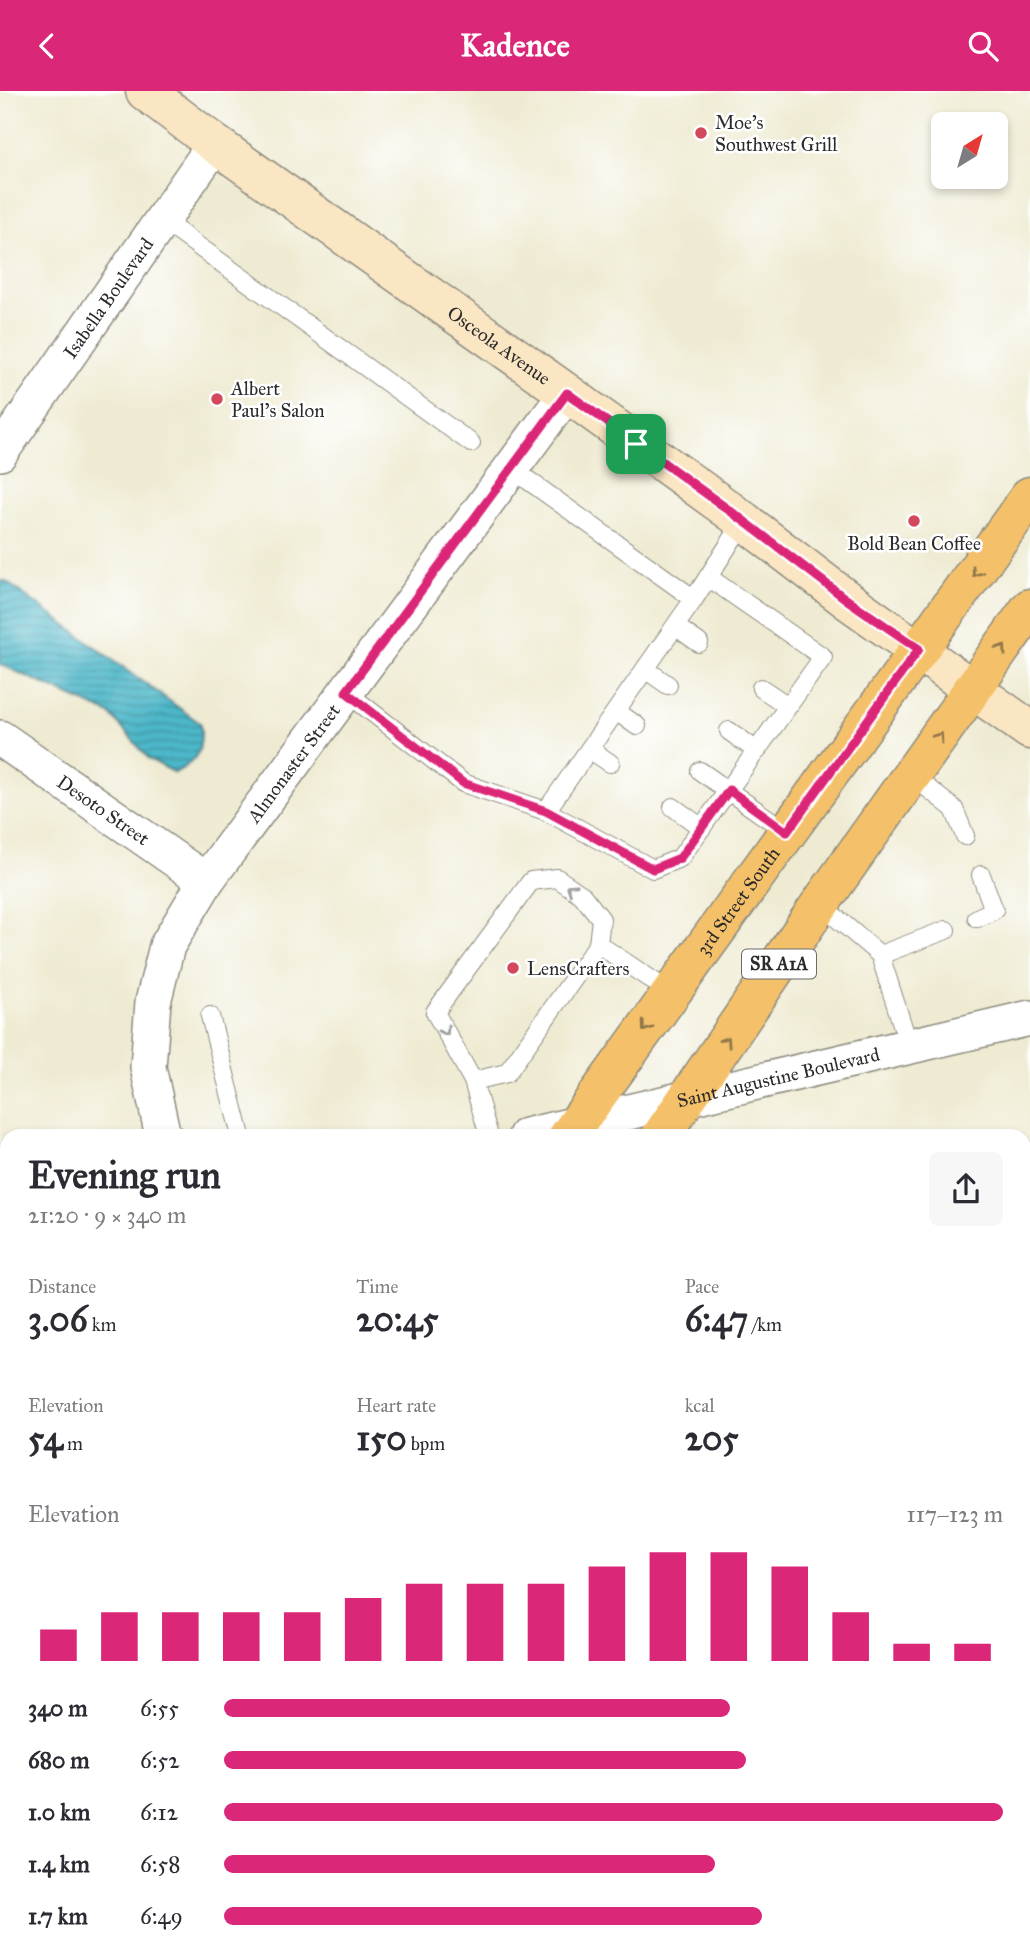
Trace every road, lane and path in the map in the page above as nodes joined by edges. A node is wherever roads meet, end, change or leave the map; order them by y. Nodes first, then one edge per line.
1 (145, 91) edge
2 (215, 144) junction
3 (162, 220) junction
4 (567, 393) junction
5 (471, 443) dead end
6 (0, 453) edge
7 (511, 468) junction
8 (1030, 496) edge
9 (744, 521) junction
10 (709, 577) junction
11 (694, 599) junction
12 (1030, 608) edge
13 (675, 626) junction
14 (699, 643) dead end
15 (919, 649) junction
16 (645, 669) junction
17 (668, 685) dead end
18 (761, 688) dead end
19 (973, 689) junction
20 (346, 692) junction
21 (788, 706) junction
22 (616, 711) junction
23 (638, 726) dead end
24 (1030, 730) edge
25 (729, 731) dead end
26 (0, 738) edge
27 (589, 749) junction
28 (757, 751) junction
29 (610, 763) dead end
30 (700, 771) dead end
31 (911, 775) junction
32 (729, 790) junction
33 (673, 807) dead end
34 (546, 811) junction
35 (702, 828) junction
36 (787, 832) junction
37 (965, 836) dead end
38 (981, 874) dead end
39 (206, 881) junction
40 (820, 904) junction
41 (976, 918) dead end
42 (946, 930) dead end
43 (598, 944) junction
44 (880, 955) junction
45 (671, 993) junction
46 (210, 1016) dead end
47 (1030, 1018) edge
48 (909, 1046) junction
49 (473, 1081) junction
50 (688, 1097) junction
51 (161, 1129) edge
52 (239, 1129) edge
53 (487, 1129) edge
54 (573, 1129) edge
55 (666, 1129) edge

1 - 2 street, Osceola Avenue
2 - 3 street, Isabella Boulevard
2 - 4 street, Osceola Avenue
3 - 5 lane
3 - 6 street, Isabella Boulevard
4 - 7 street, Almonaster Street
4 - 9 street, Osceola Avenue
7 - 11 lane
7 - 20 street, Almonaster Street
8 -> 15 main road, 3rd Street South
9 - 10 lane
9 - 15 street, Osceola Avenue
10 - 11 lane
10 - 21 lane
11 - 13 lane
19 -> 12 main road, SR A1A
13 - 14 lane
13 - 16 lane
15 - 19 street, Osceola Avenue
15 - 36 main road, 3rd Street South
16 - 17 lane
16 - 22 lane
18 - 21 lane
19 - 24 street, Osceola Avenue
31 -> 19 main road, SR A1A
20 - 34 lane
20 - 39 street, Almonaster Street
21 - 28 lane
22 - 23 lane
22 - 27 lane
25 - 28 lane
26 - 39 street, Desoto Street
27 - 29 lane
27 - 34 lane
28 - 32 lane
30 - 32 lane
31 - 37 lane
31 - 40 main road, SR A1A
32 - 35 lane
32 - 36 lane
33 - 35 lane
34 - 35 lane
36 - 45 main road, 3rd Street South
38 - 41 lane
39 - 51 street, Almonaster Street
40 - 44 lane
50 -> 40 main road, SR A1A
42 - 44 lane
43 - 45 lane
43 - 49 lane
43 -> 49 lane
44 - 48 lane
45 -> 54 main road, 3rd Street South
46 - 52 lane
47 - 48 street, Saint Augustine Boulevard
48 - 50 street, Saint Augustine Boulevard
49 - 53 lane
50 - 54 street, Saint Augustine Boulevard
50 - 55 main road, SR A1A

